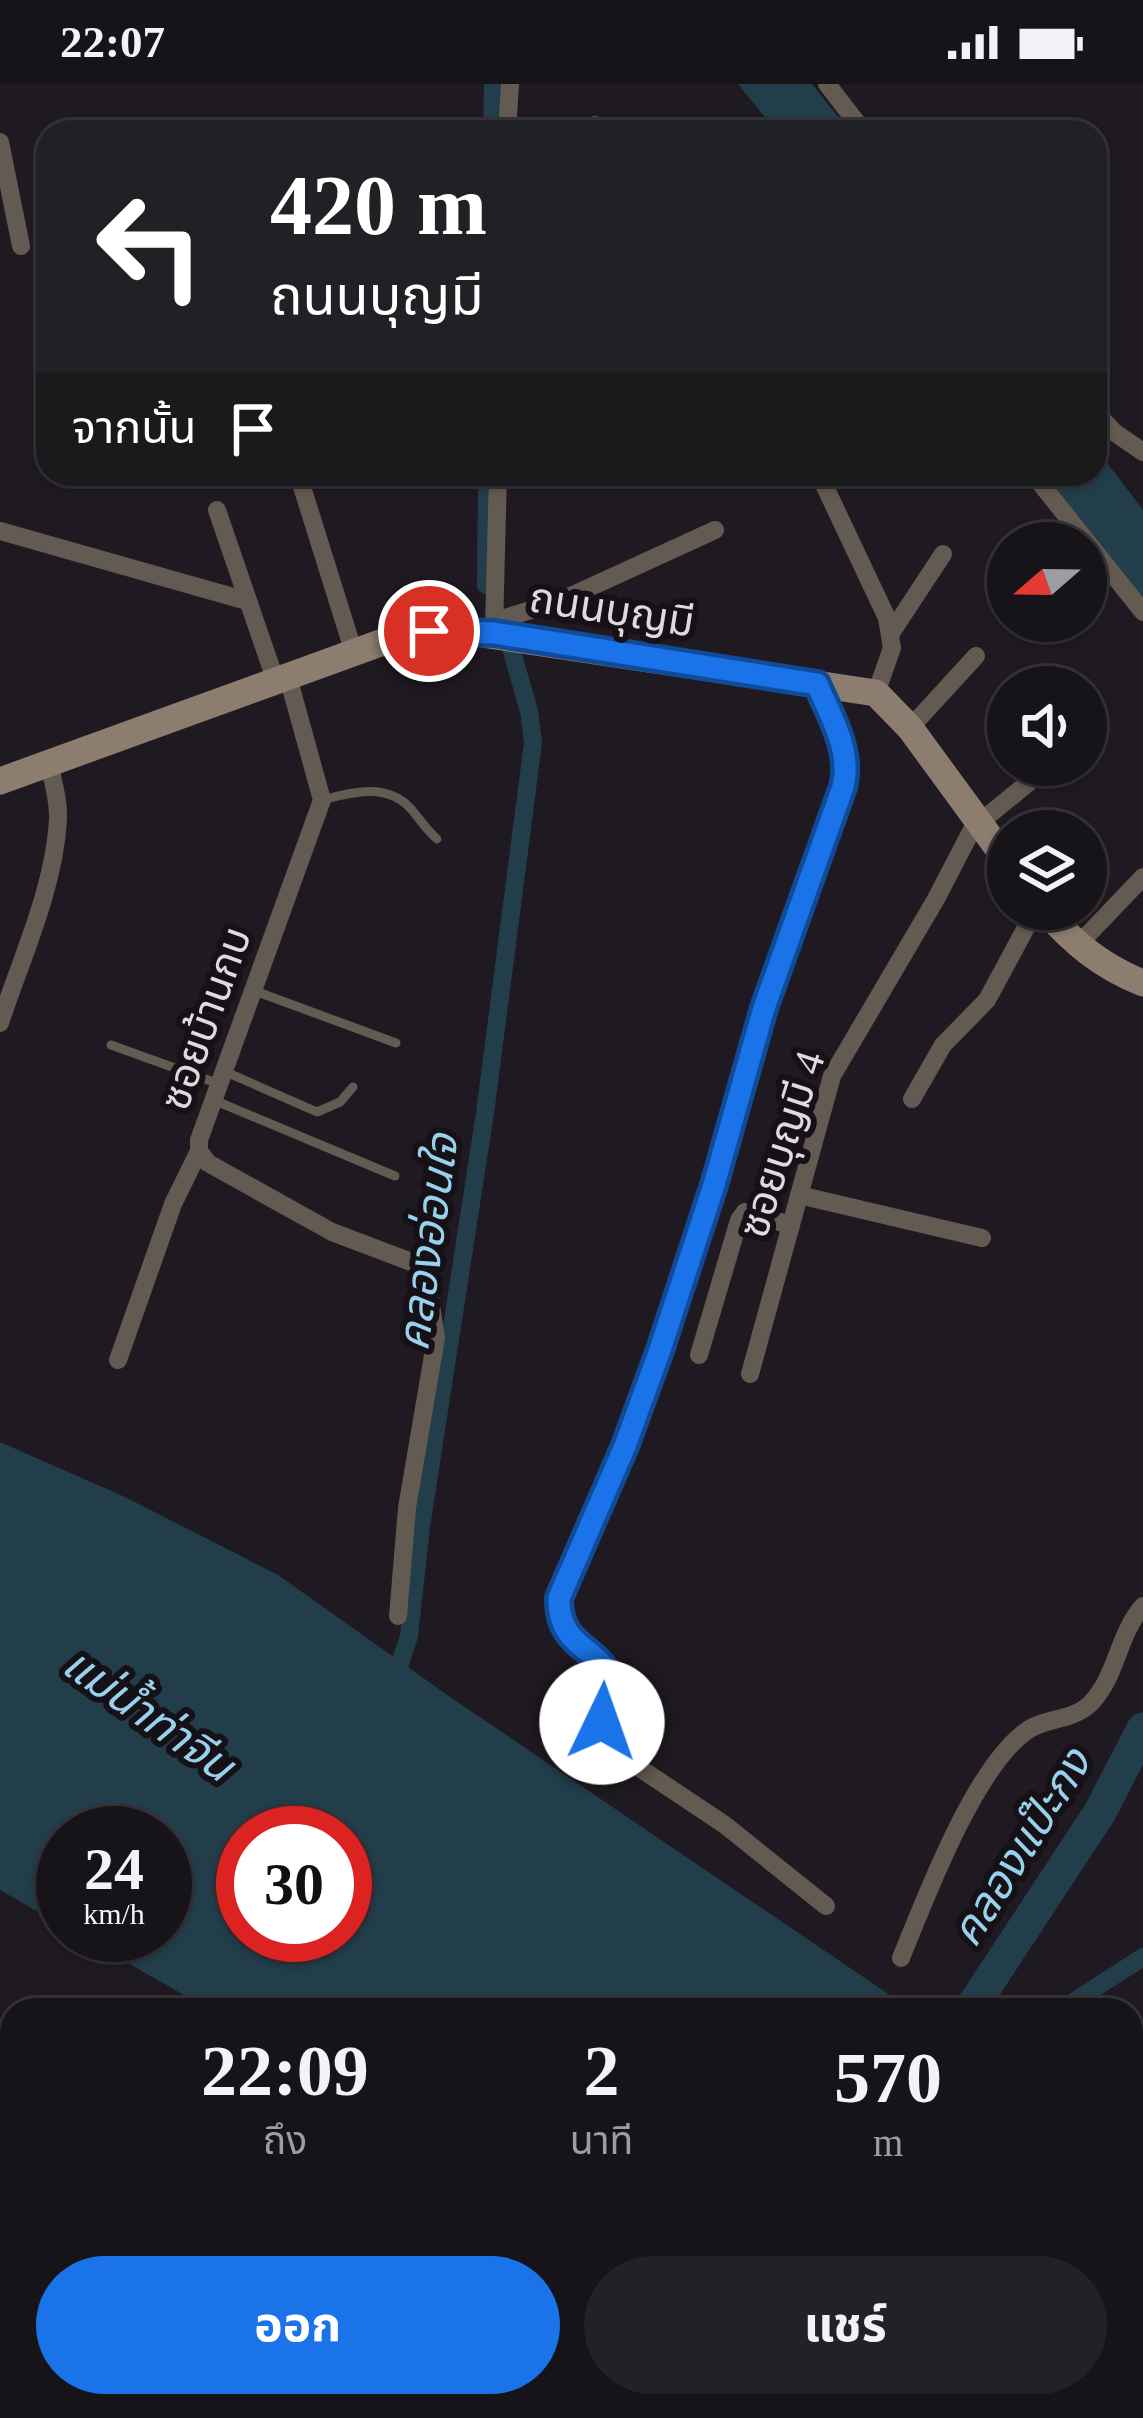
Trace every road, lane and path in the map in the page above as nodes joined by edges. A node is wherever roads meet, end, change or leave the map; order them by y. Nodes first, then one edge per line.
1 (510, 84) edge
2 (827, 84) edge
3 (508, 120) edge
4 (855, 120) edge
5 (0, 142) edge
6 (21, 246) dead end
7 (1107, 425) edge
8 (1143, 452) edge
9 (302, 486) edge
10 (498, 486) edge
11 (825, 486) edge
12 (1043, 486) edge
13 (218, 510) dead end
14 (715, 530) dead end
15 (0, 531) edge
16 (943, 554) dead end
17 (247, 602) junction
18 (1143, 612) edge
19 (494, 627) junction
20 (891, 633) junction
21 (354, 653) junction
22 (976, 656) dead end
23 (282, 680) junction
24 (817, 684) junction
25 (876, 693) junction
26 (910, 728) junction
27 (49, 764) junction
28 (0, 781) edge
29 (1023, 786) edge
30 (322, 800) junction
31 (978, 822) junction
32 (987, 834) edge
33 (437, 838) dead end
34 (1143, 877) edge
35 (1027, 930) edge
36 (1061, 930) edge
37 (1077, 946) junction
38 (1143, 983) edge
39 (255, 991) junction
40 (0, 1023) edge
41 (396, 1043) dead end
42 (111, 1045) dead end
43 (221, 1086) junction
44 (353, 1087) dead end
45 (912, 1099) dead end
46 (200, 1151) junction
47 (394, 1176) dead end
48 (799, 1195) junction
49 (791, 1225) junction
50 (982, 1238) dead end
51 (699, 1355) dead end
52 (118, 1360) dead end
53 (750, 1374) dead end
54 (1143, 1606) edge
55 (398, 1616) dead end
56 (826, 1906) dead end
57 (901, 1958) dead end

1 - 3 street
2 - 4 street
5 - 6 street
7 - 8 street
9 - 21 street
10 - 19 street
11 - 20 street
12 - 18 street
13 - 17 street
14 - 19 street
15 - 17 street
16 - 20 street
17 - 23 street
19 - 21 street, ถนนบุญมี
19 - 24 street, ถนนบุญมี
20 - 25 street
21 - 23 street, ถนนบุญมี
22 - 26 street
23 - 27 street, ถนนบุญมี
23 - 30 street
24 - 25 street, ถนนบุญมี
24 - 56 street
25 - 26 street
26 - 31 street
27 - 28 street, ถนนบุญมี
27 - 40 street
29 - 31 street
30 - 33 lane
30 - 39 street, ซอยบ้านกบ
31 - 32 street
31 - 48 street, ซอยบุญมี 4
34 - 37 street
35 - 45 street
36 - 37 street
37 - 38 street
39 - 41 lane
39 - 43 street, ซอยบ้านกบ
42 - 43 lane
43 - 44 lane
43 - 46 street, ซอยบ้านกบ
43 - 47 lane
46 - 52 street
46 - 55 street, ซอยบ้านกบ
48 - 49 street, ซอยบุญมี 4
48 - 50 street
49 - 51 street
49 - 53 street, ซอยบุญมี 4
54 - 57 street

